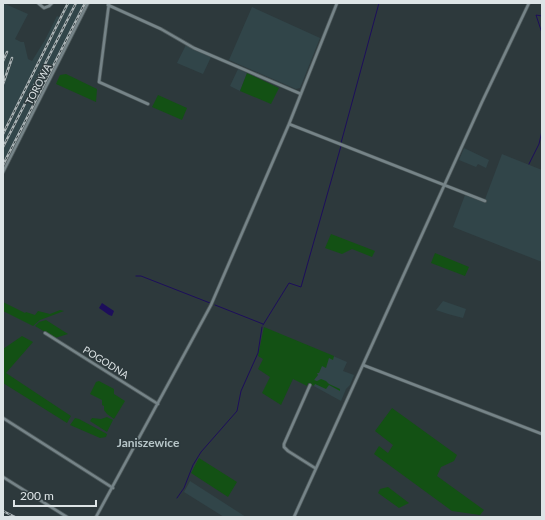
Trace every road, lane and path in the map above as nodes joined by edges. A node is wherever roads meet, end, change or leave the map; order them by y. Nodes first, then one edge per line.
1 (38, 3) edge
2 (52, 3) edge
3 (88, 3) edge
4 (337, 3) edge
5 (529, 3) edge
6 (109, 4) edge
7 (301, 94) junction
8 (148, 104) dead end
9 (289, 124) junction
10 (3, 172) edge
11 (445, 185) junction
12 (485, 201) dead end
13 (45, 333) dead end
14 (362, 364) junction
15 (310, 385) dead end
16 (158, 404) junction
17 (3, 418) edge
18 (542, 434) edge
19 (315, 468) junction
20 (3, 477) edge
21 (112, 488) junction
22 (67, 517) edge
23 (96, 517) edge
24 (294, 517) edge

1 - 2 street
3 - 10 street, TOROWA
4 - 7 street
5 - 11 street
6 - 7 street
6 - 8 street
7 - 9 street
9 - 11 street
9 - 16 street
11 - 12 street
11 - 14 street
13 - 16 street, POGODNA
14 - 18 street
14 - 19 street
15 - 19 street
16 - 21 street
17 - 21 street
19 - 24 street
20 - 22 street
21 - 23 street

